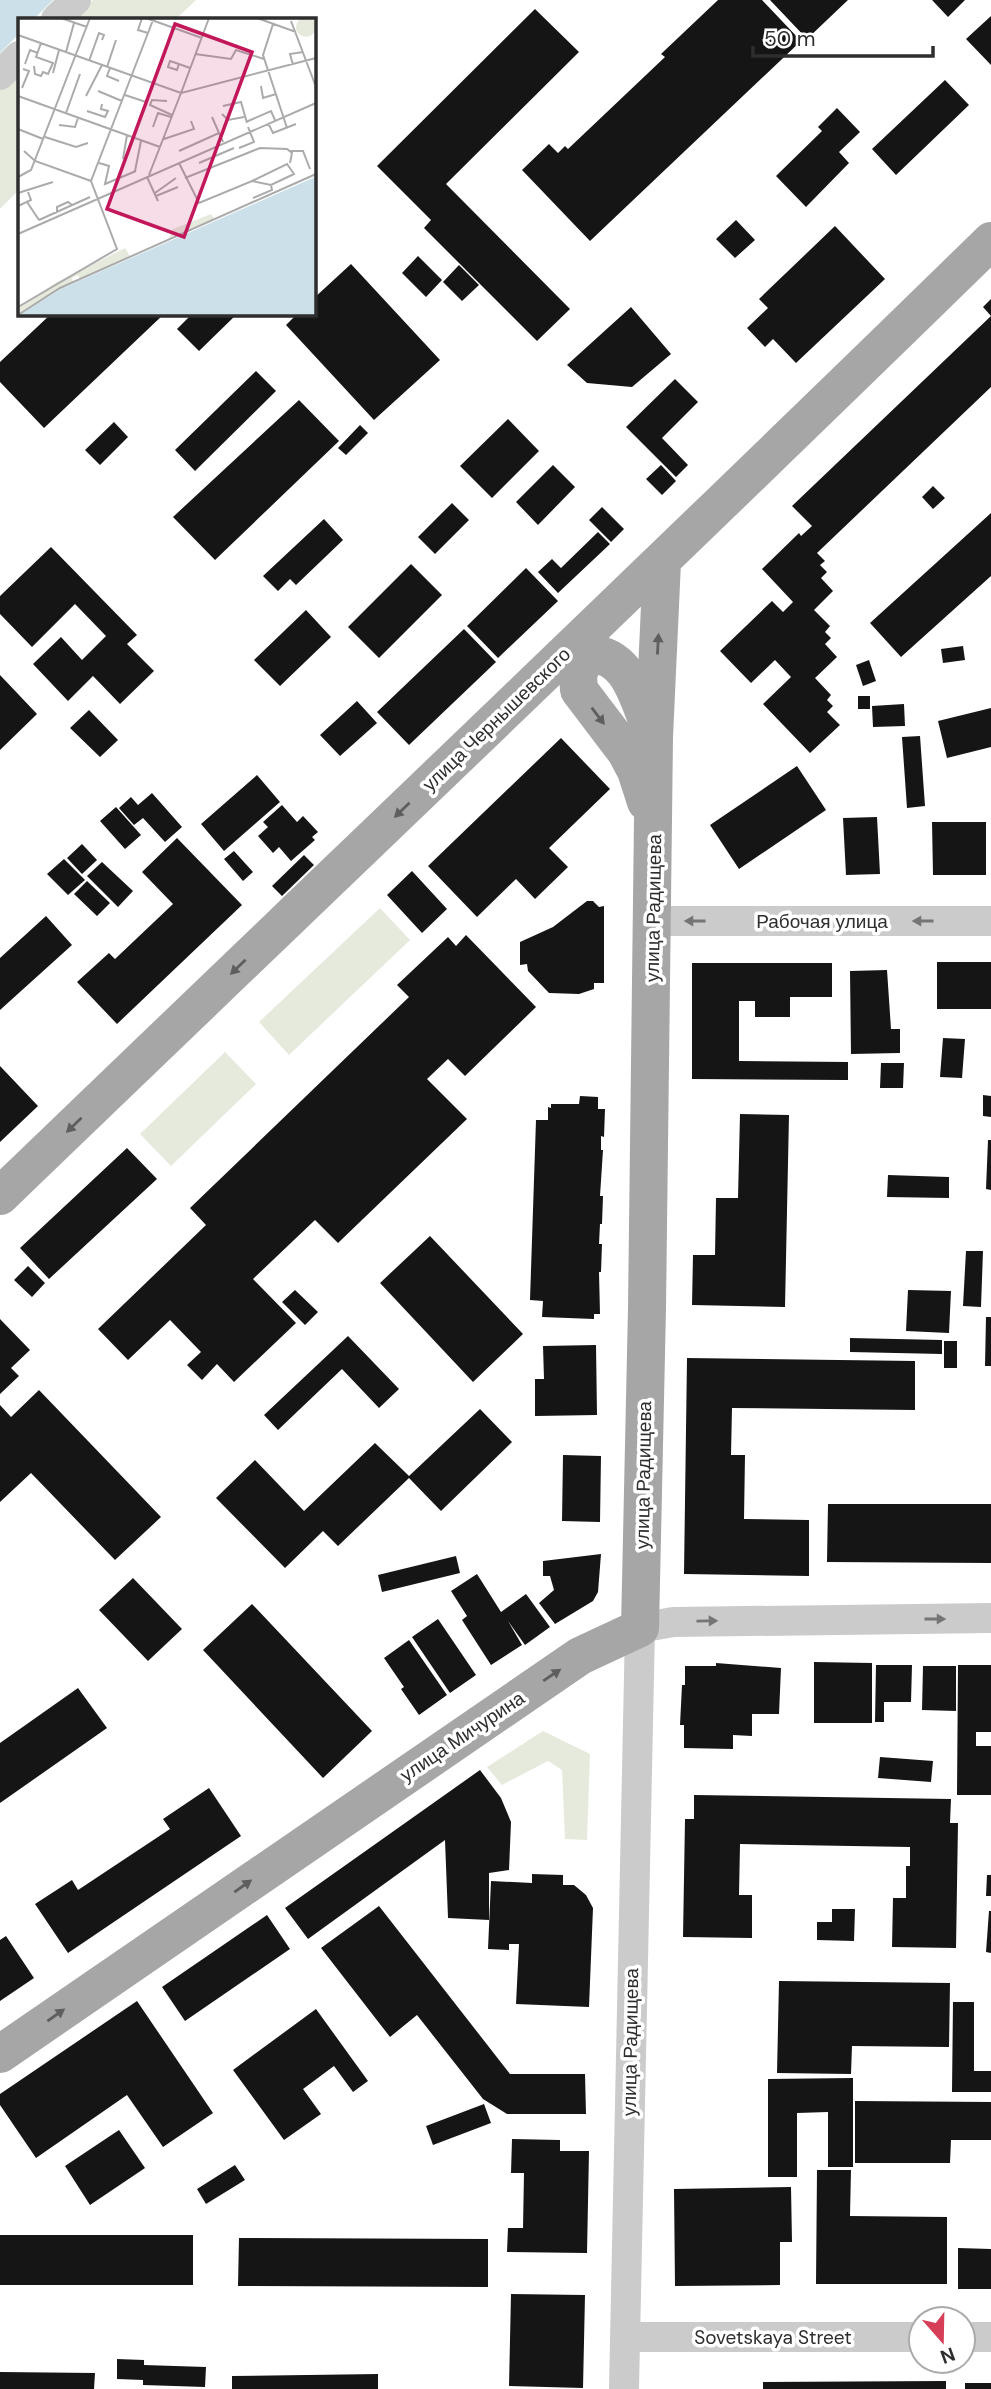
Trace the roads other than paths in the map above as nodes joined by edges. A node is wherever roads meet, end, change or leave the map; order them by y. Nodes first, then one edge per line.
1 (76, 0) edge
2 (58, 18) edge
3 (18, 57) edge
4 (0, 75) edge
5 (991, 241) edge
6 (663, 562) junction
7 (579, 646) junction
8 (654, 737) junction
9 (654, 827) junction
10 (652, 921) junction
11 (991, 921) edge
12 (0, 1196) edge
13 (991, 1618) edge
14 (640, 1628) junction
15 (0, 2054) edge
16 (625, 2337) junction
17 (907, 2337) edge
18 (624, 2389) edge

1 - 2 street
3 - 4 street
5 - 6 main road, улица Чернышевского
6 - 7 main road, улица Чернышевского
8 -> 6 main road, улица Радищева
7 - 8 main road
7 -> 9 main road
7 -> 12 main road, улица Чернышевского
8 - 9 main road, улица Радищева
9 - 10 main road, улица Радищева
11 -> 10 street, Рабочая улица
10 - 14 main road, улица Радищева
14 -> 13 street, улица Мичурина
15 -> 14 main road, улица Мичурина
14 - 16 street, улица Радищева
16 - 17 street, Sovetskaya Street
16 - 18 street, улица Радищева

